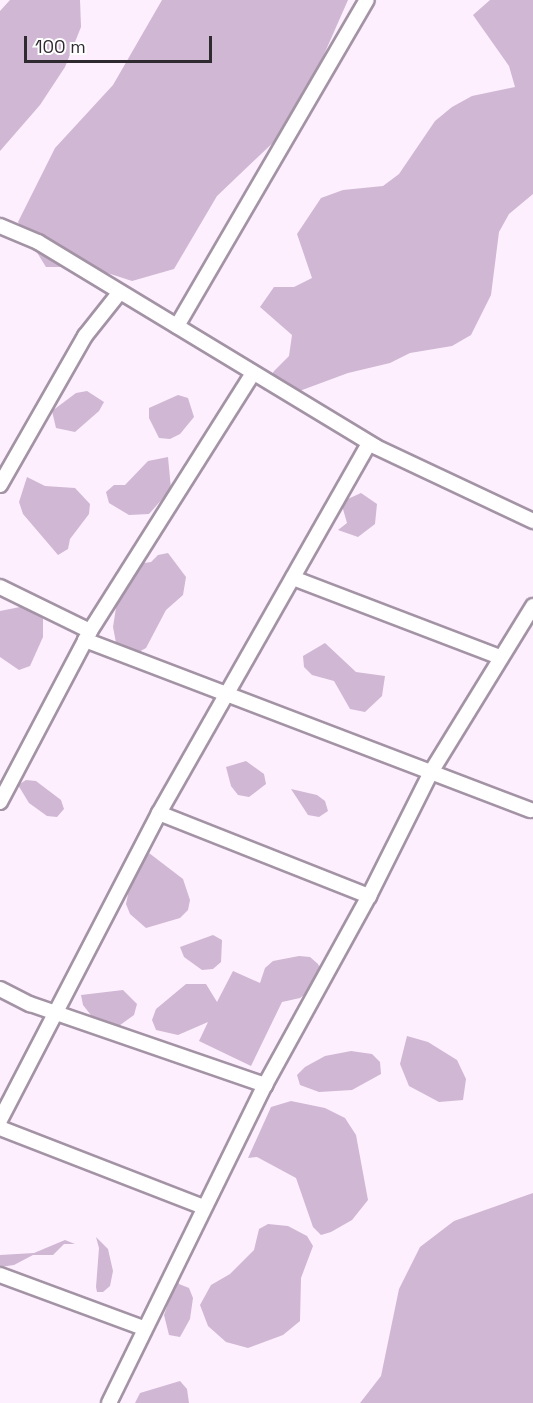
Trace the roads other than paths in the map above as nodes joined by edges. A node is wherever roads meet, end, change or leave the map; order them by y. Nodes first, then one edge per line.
1 (367, 0) edge
2 (0, 226) edge
3 (120, 292) junction
4 (177, 326) junction
5 (253, 373) junction
6 (369, 443) junction
7 (0, 485) edge
8 (533, 521) edge
9 (293, 578) junction
10 (0, 587) edge
11 (533, 606) edge
12 (87, 635) junction
13 (500, 657) junction
14 (226, 695) junction
15 (431, 772) junction
16 (0, 802) edge
17 (531, 810) dead end
18 (159, 813) junction
19 (369, 896) junction
20 (0, 989) edge
21 (55, 1013) junction
22 (265, 1085) junction
23 (0, 1120) edge
24 (0, 1128) edge
25 (204, 1207) junction
26 (0, 1275) edge
27 (143, 1328) junction
28 (109, 1403) edge

1 - 4 street
2 - 3 street
3 - 4 street
3 - 7 street
4 - 5 street
5 - 6 street
5 - 12 street
6 - 8 street
6 - 9 street
9 - 13 street
9 - 14 street
10 - 12 street
11 - 13 street
12 - 14 street
12 - 16 street
13 - 15 street
14 - 15 street
14 - 18 street
15 - 17 street
15 - 19 street
18 - 19 street
18 - 21 street
19 - 22 street
20 - 21 street
21 - 22 street
21 - 23 street
22 - 25 street
24 - 25 street
25 - 27 street
26 - 27 street
27 - 28 street

